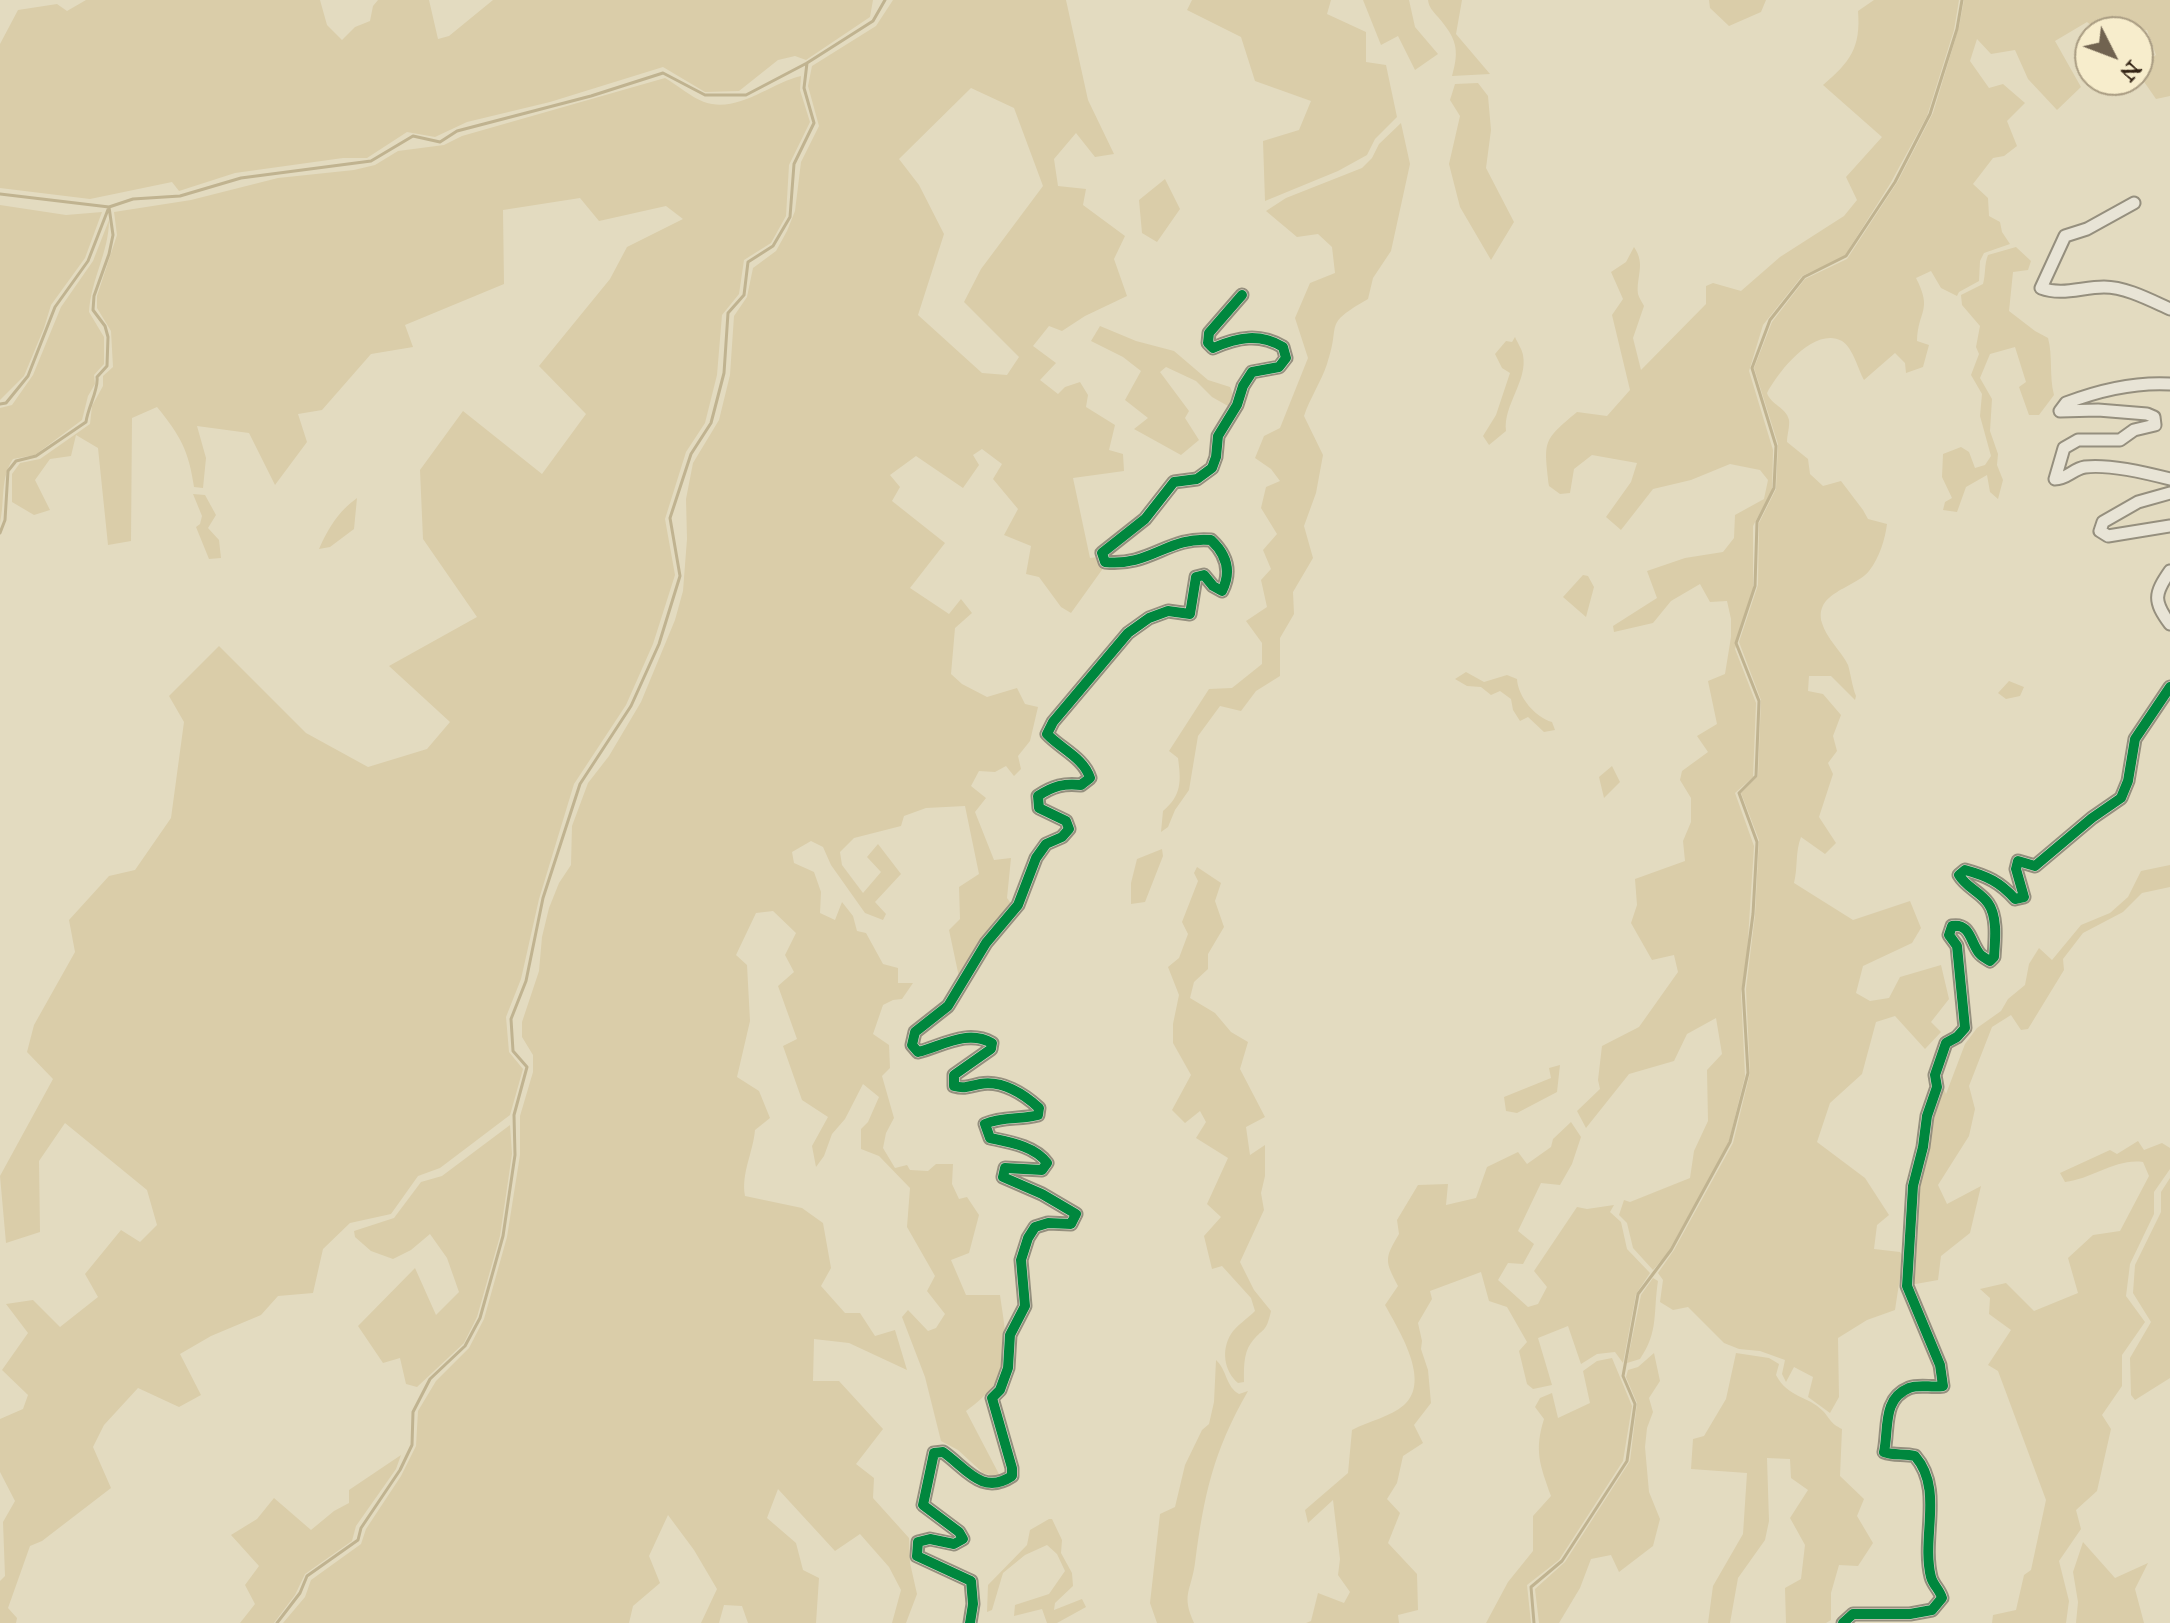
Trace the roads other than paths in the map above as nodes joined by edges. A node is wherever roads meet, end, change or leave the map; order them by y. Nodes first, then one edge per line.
1 (2134, 203) dead end
2 (1242, 295) dead end
3 (2170, 309) edge
4 (2170, 384) edge
5 (2170, 479) edge
6 (2170, 493) edge
7 (2170, 526) edge
8 (2170, 571) edge
9 (2170, 624) edge
10 (2170, 687) edge
11 (970, 1623) edge
12 (1843, 1623) edge

1 - 3 street
2 - 11 street
4 - 5 street
6 - 7 street
8 - 9 street
10 - 12 street

